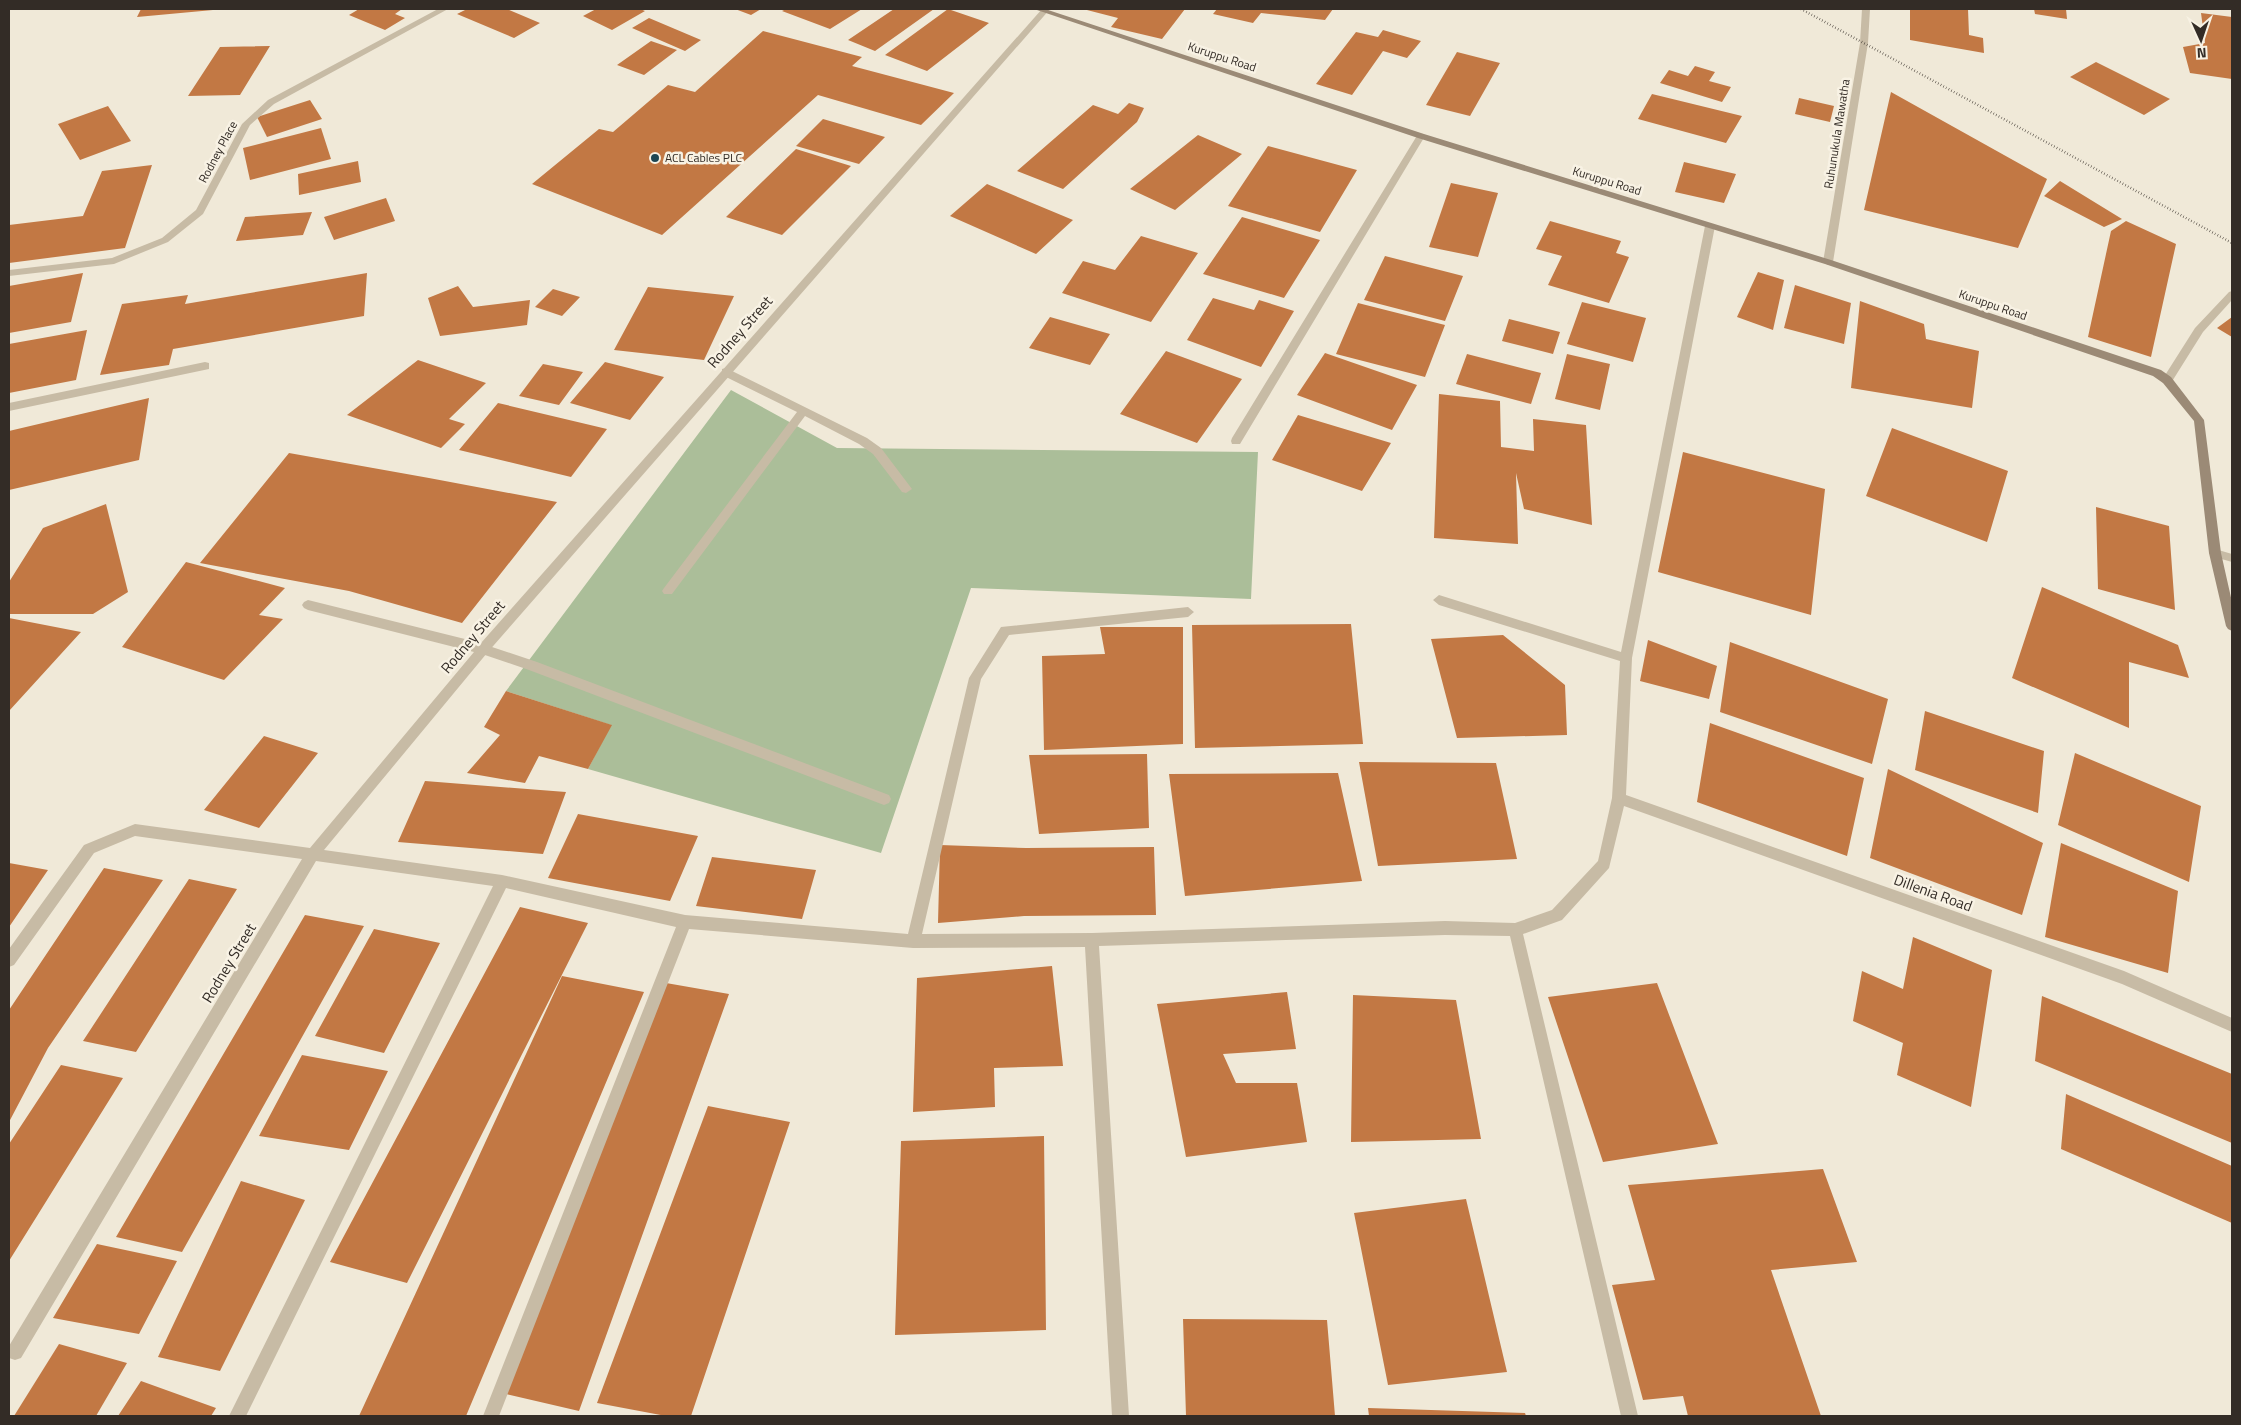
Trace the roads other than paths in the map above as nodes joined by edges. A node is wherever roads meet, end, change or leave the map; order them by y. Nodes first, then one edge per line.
1 (444, 9) edge
2 (1043, 9) edge
3 (1866, 9) edge
4 (1421, 136) junction
5 (1710, 226) junction
6 (1828, 262) junction
7 (9, 273) edge
8 (2232, 294) edge
9 (205, 366) dead end
10 (726, 372) junction
11 (2167, 380) junction
12 (9, 407) edge
13 (804, 410) junction
14 (1236, 441) dead end
15 (906, 489) dead end
16 (2215, 552) junction
17 (2232, 558) edge
18 (668, 591) dead end
19 (1439, 600) dead end
20 (308, 605) dead end
21 (1188, 612) dead end
22 (2232, 626) edge
23 (483, 649) junction
24 (1626, 658) junction
25 (1619, 798) junction
26 (884, 799) dead end
27 (313, 854) junction
28 (502, 881) junction
29 (685, 922) junction
30 (1515, 930) junction
31 (1092, 940) junction
32 (913, 941) junction
33 (9, 960) edge
34 (2232, 1025) edge
35 (15, 1352) dead end
36 (237, 1416) edge
37 (490, 1416) edge
38 (1120, 1416) edge
39 (1629, 1416) edge

1 - 7 street, Rodney Place
2 - 4 street, Kuruppu Road
2 - 10 street, Rodney Street
3 - 6 street, Ruhunukula Mawatha
4 - 5 street, Kuruppu Road
4 - 14 street
5 - 6 street, Kuruppu Road
5 - 24 street
6 - 11 street, Kuruppu Road
8 - 11 street
9 - 12 street
10 - 13 street
10 - 23 street, Rodney Street
11 - 16 street
13 - 15 street
13 - 18 street
16 - 17 street
16 - 22 street
19 - 24 street
20 - 23 street
21 - 32 street
23 - 26 street
23 - 27 street, Rodney Street
24 - 25 street
25 - 30 street
25 - 34 street, Dillenia Road
27 - 28 street
27 - 33 street
27 - 35 street, Rodney Street
28 - 29 street
28 - 36 street
29 - 32 street
29 - 37 street
30 - 31 street
30 - 39 street
31 - 32 street
31 - 38 street

